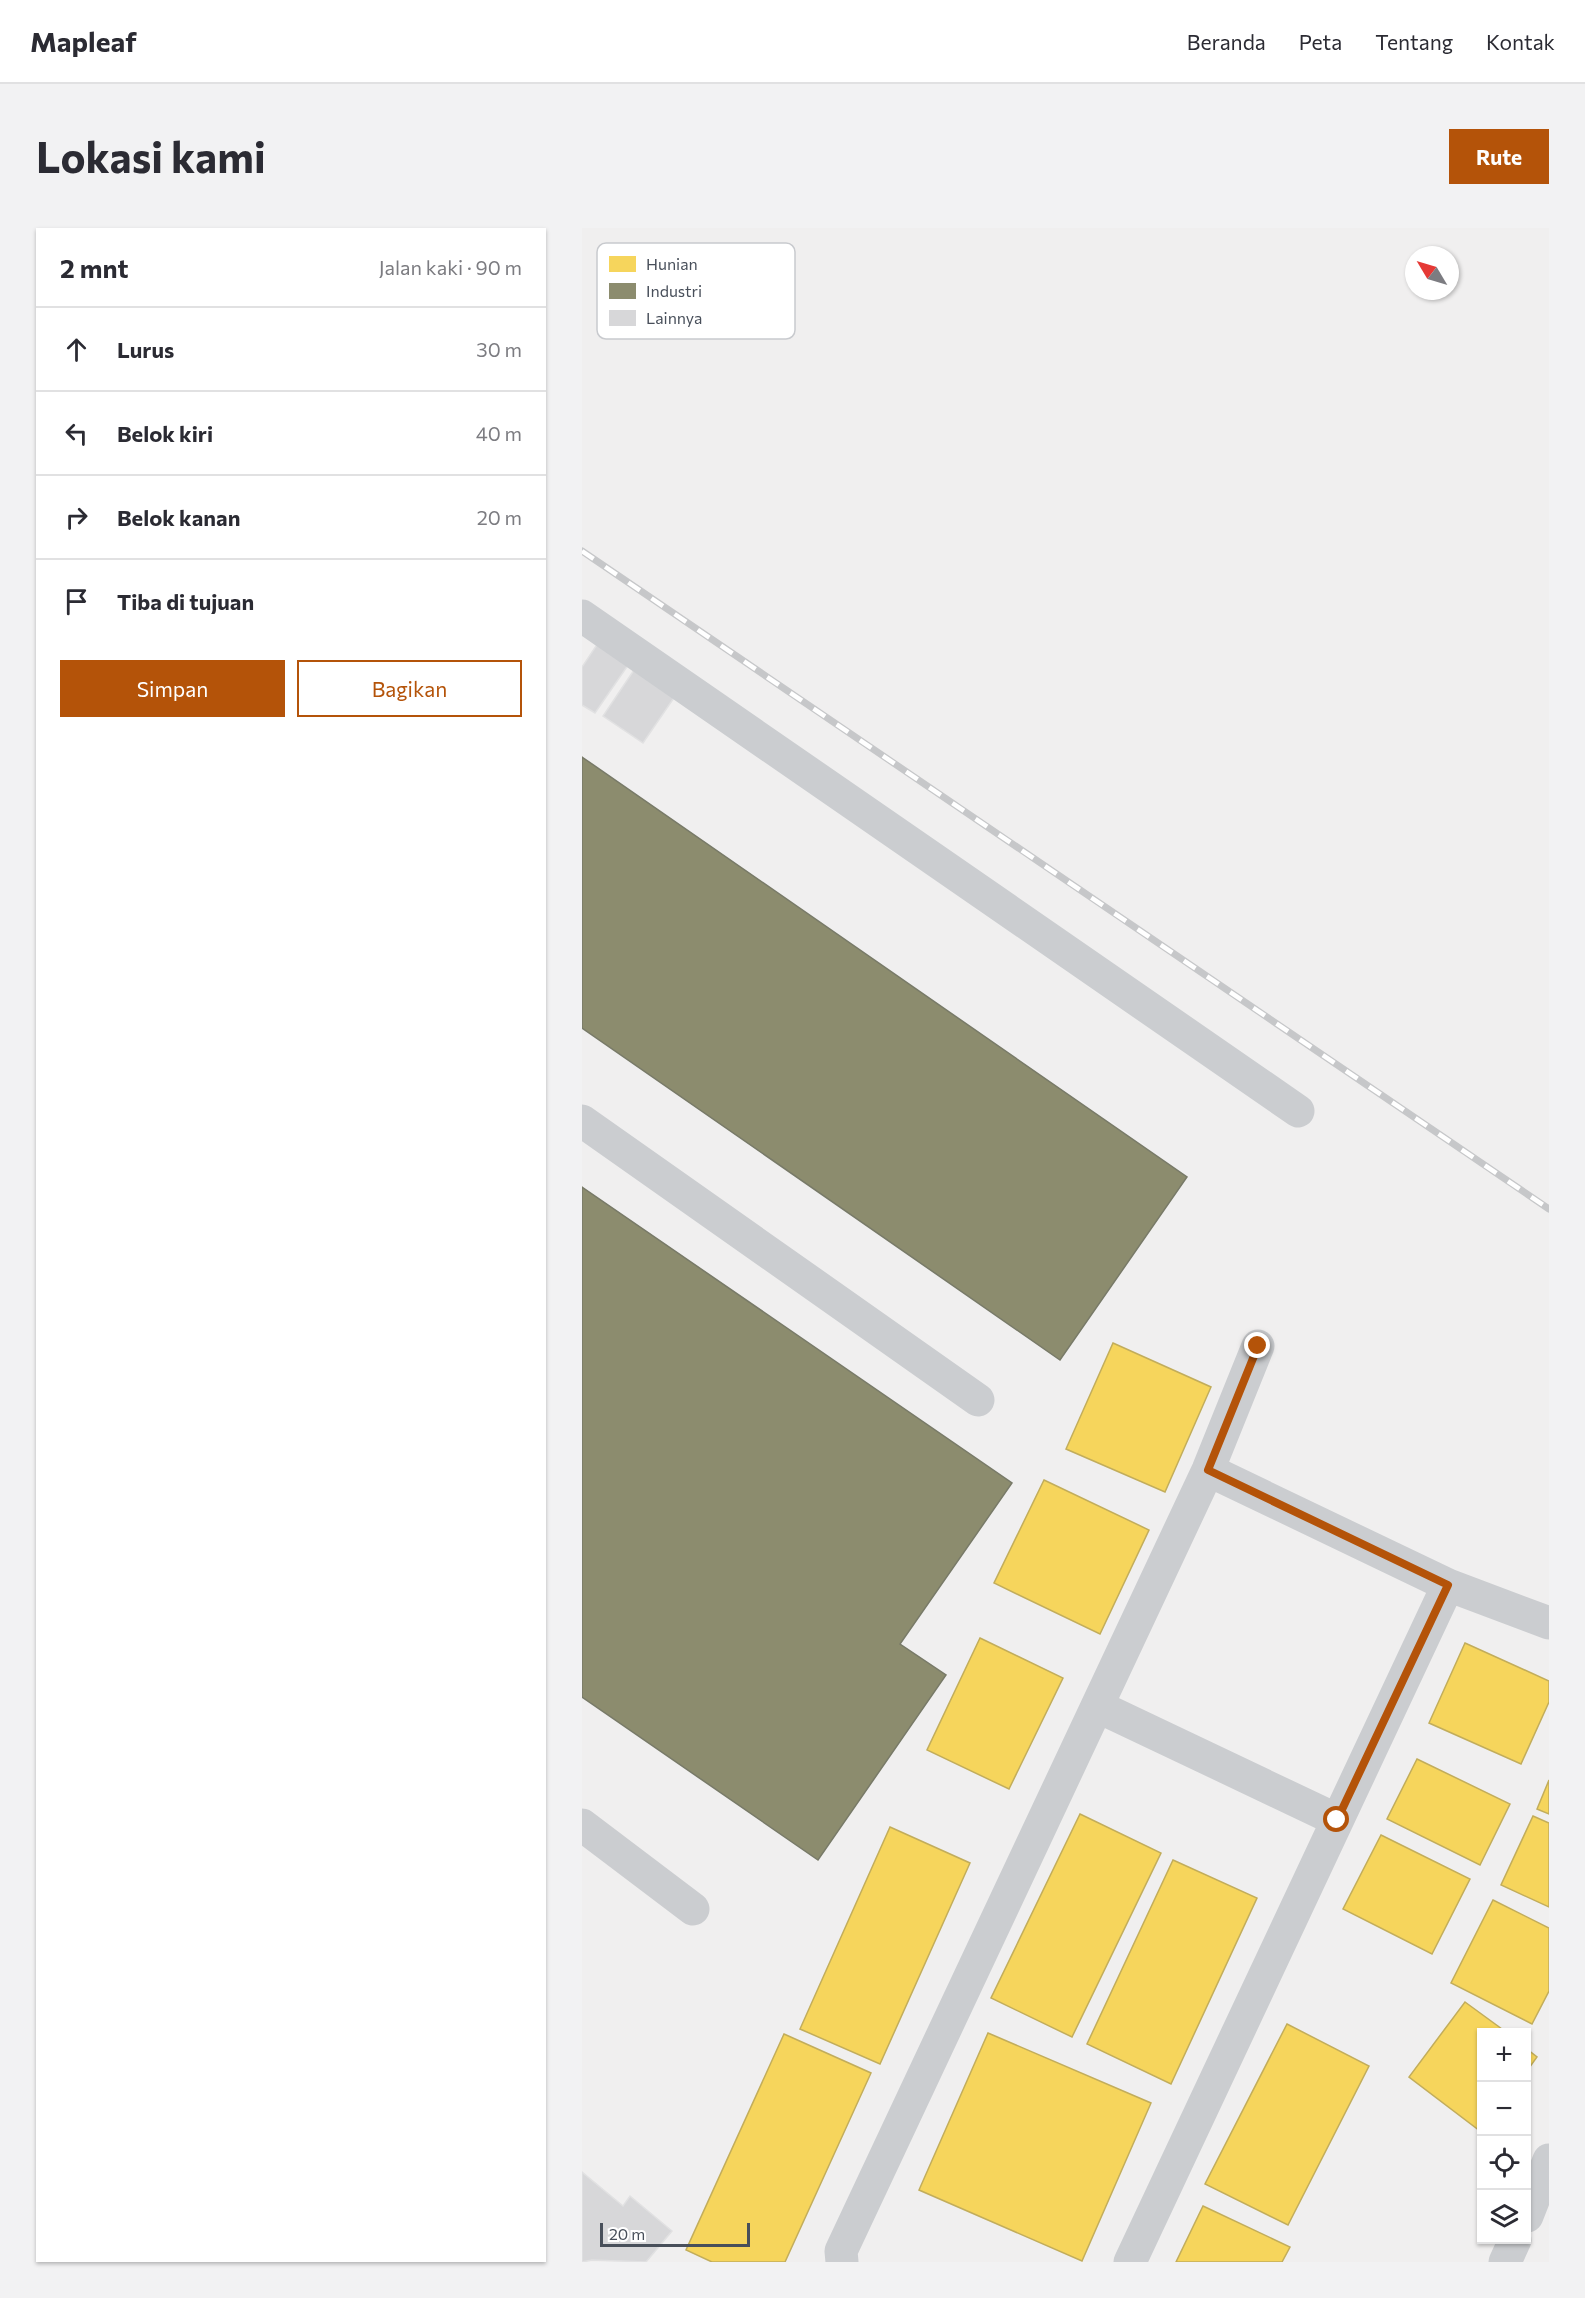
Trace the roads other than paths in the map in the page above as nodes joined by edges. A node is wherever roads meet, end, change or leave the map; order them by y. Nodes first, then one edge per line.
1 (582, 616) edge
2 (1298, 1111) dead end
3 (582, 1120) edge
4 (1258, 1346) dead end
5 (978, 1400) dead end
6 (1208, 1470) junction
7 (1448, 1585) junction
8 (1549, 1623) edge
9 (1097, 1706) junction
10 (1337, 1820) junction
11 (582, 1825) edge
12 (693, 1909) dead end
13 (1549, 2160) edge
14 (1531, 2206) edge
15 (1513, 2244) edge
16 (842, 2262) edge
17 (1130, 2262) edge
18 (1505, 2262) edge

1 - 2 street
3 - 5 street
4 - 6 street
6 - 7 street
6 - 9 street
7 - 8 street
7 - 10 street
9 - 10 street
9 - 16 street
10 - 17 street
11 - 12 street
13 - 14 street
15 - 18 street

